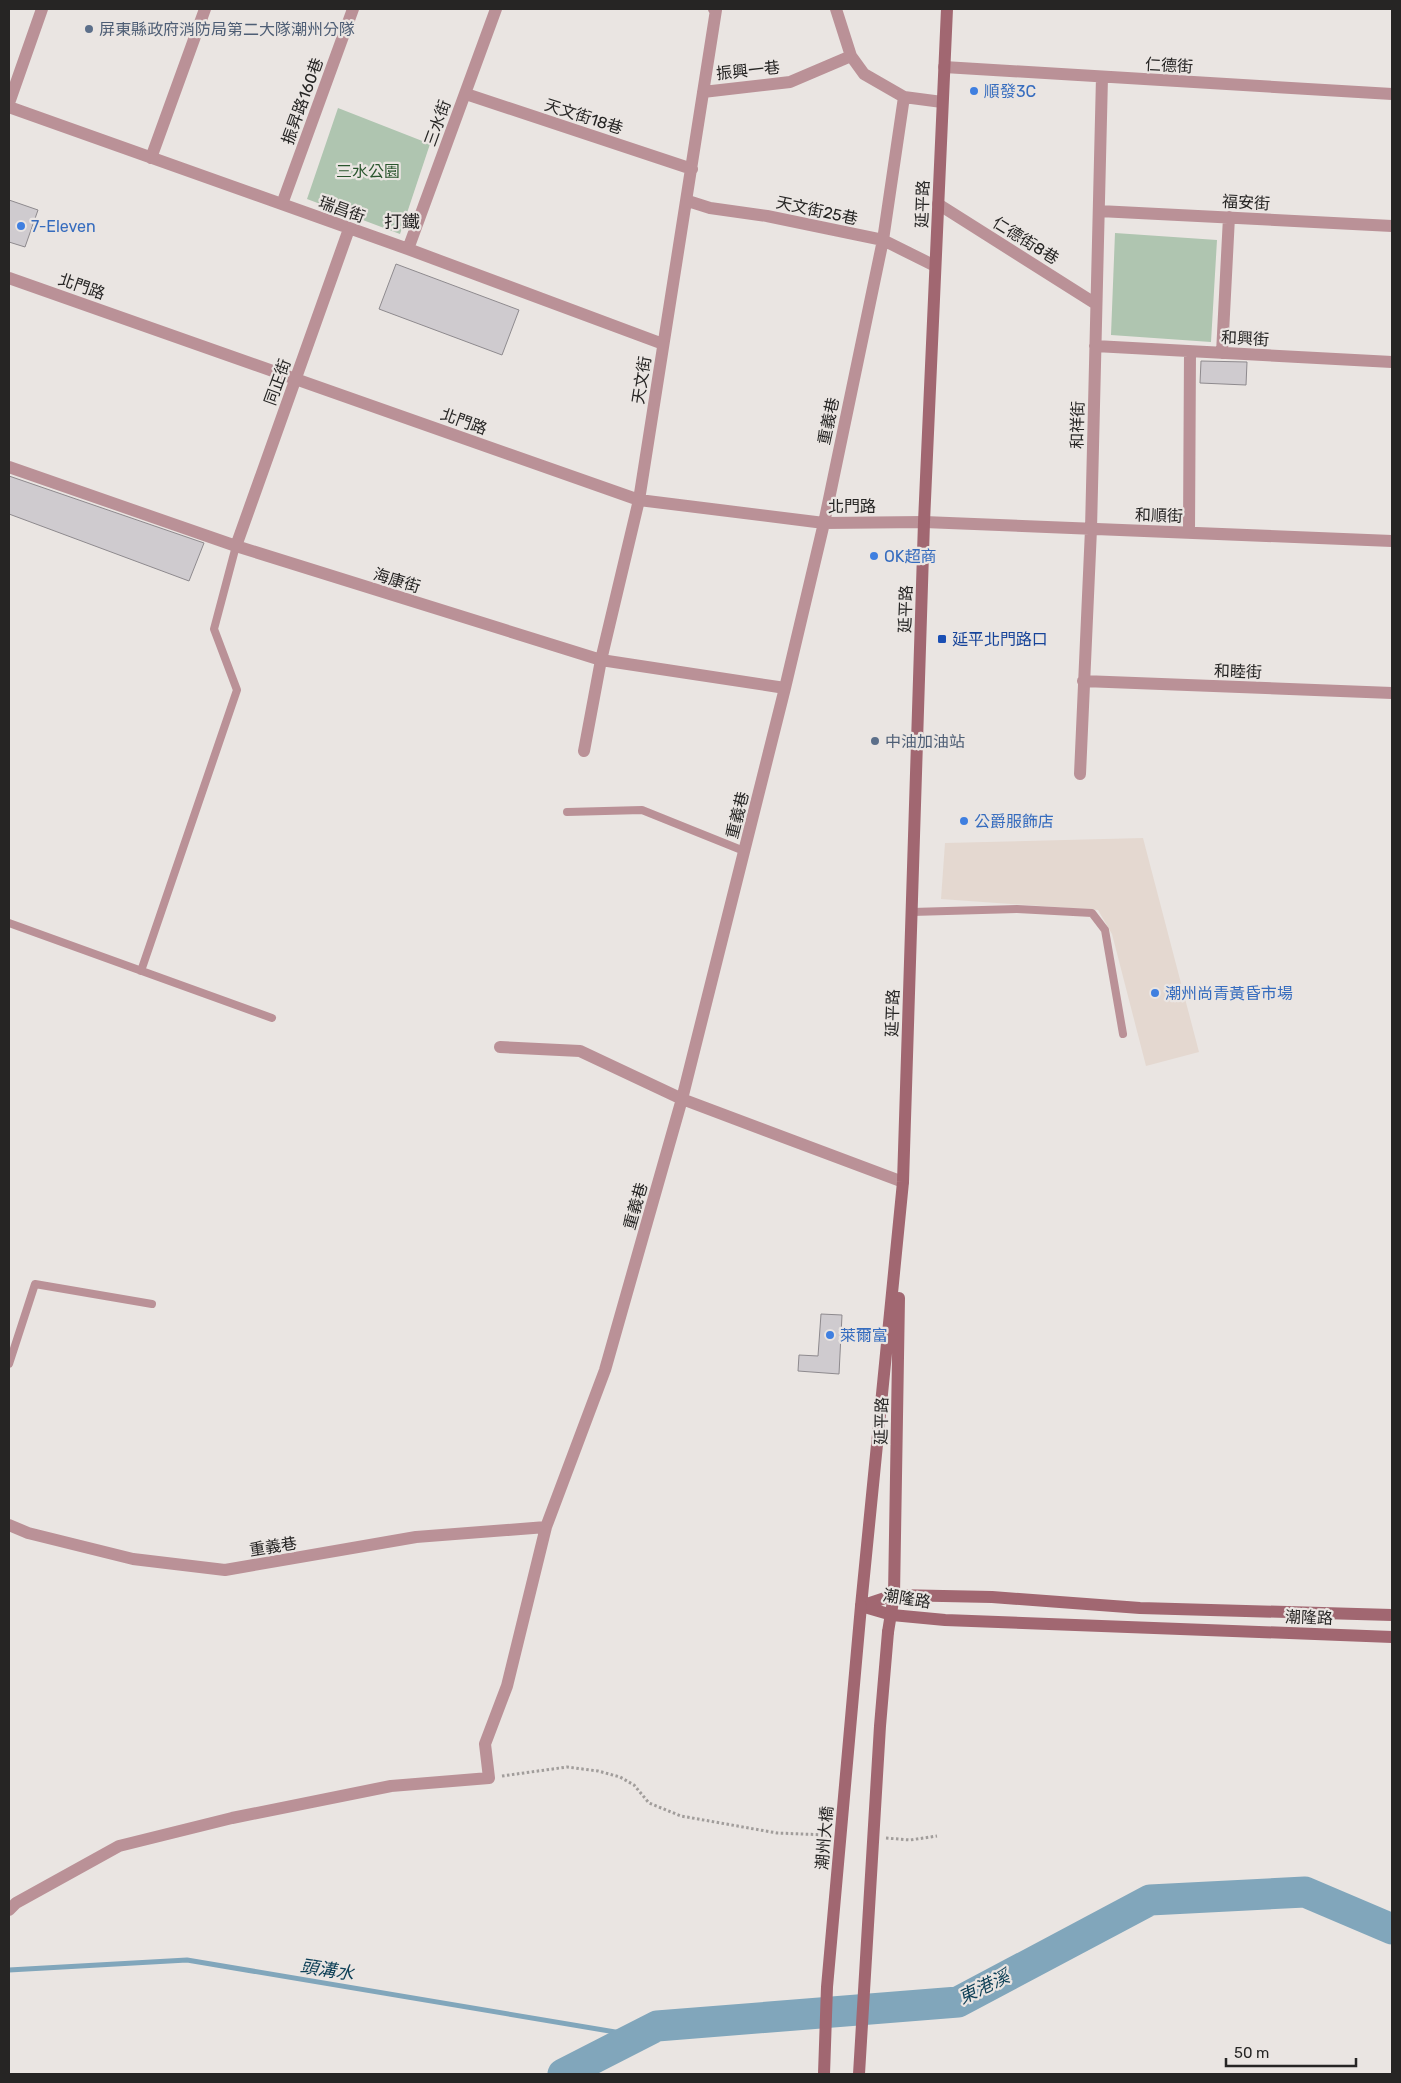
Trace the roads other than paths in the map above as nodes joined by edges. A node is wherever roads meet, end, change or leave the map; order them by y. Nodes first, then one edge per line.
1 (42, 9) edge
2 (205, 9) edge
3 (353, 9) edge
4 (496, 9) edge
5 (715, 9) edge
6 (836, 9) edge
7 (947, 9) edge
8 (851, 56) junction
9 (944, 67) junction
10 (1102, 77) junction
11 (704, 92) junction
12 (466, 94) junction
13 (1392, 94) edge
14 (904, 97) junction
15 (942, 102) junction
16 (9, 105) edge
17 (151, 158) junction
18 (692, 169) junction
19 (688, 201) junction
20 (282, 204) junction
21 (938, 204) junction
22 (1099, 210) junction
23 (1229, 217) junction
24 (1392, 226) edge
25 (349, 229) junction
26 (883, 240) junction
27 (408, 249) junction
28 (935, 266) junction
29 (9, 278) edge
30 (1096, 304) junction
31 (663, 344) junction
32 (1096, 346) junction
33 (1190, 352) junction
34 (1222, 353) junction
35 (1392, 362) edge
36 (296, 378) junction
37 (9, 467) edge
38 (639, 500) junction
39 (924, 522) junction
40 (824, 523) junction
41 (1091, 529) junction
42 (1189, 532) junction
43 (1392, 540) edge
44 (236, 546) junction
45 (601, 660) junction
46 (1083, 681) junction
47 (785, 688) junction
48 (1392, 693) edge
49 (584, 752) dead end
50 (1080, 774) dead end
51 (567, 812) dead end
52 (744, 851) junction
53 (912, 912) junction
54 (9, 923) edge
55 (141, 971) junction
56 (272, 1018) dead end
57 (1123, 1034) dead end
58 (500, 1047) dead end
59 (682, 1099) junction
60 (903, 1182) junction
61 (901, 1210) junction
62 (152, 1304) dead end
63 (9, 1364) edge
64 (9, 1525) edge
65 (546, 1527) junction
66 (894, 1595) junction
67 (861, 1606) junction
68 (892, 1615) junction
69 (1392, 1615) edge
70 (1392, 1637) edge
71 (11, 1903) edge
72 (824, 2074) edge
73 (859, 2074) edge

1 - 16 street
2 - 17 street
3 - 20 street, 振昇路160巷
4 - 12 street, 三水街
5 - 11 street, 天文街
6 - 8 street
7 - 9 street, 延平路
8 - 11 street, 振興一巷
8 - 14 street
9 - 10 street, 仁德街
9 - 15 street, 延平路
10 - 13 street, 仁德街
10 - 22 street, 和祥街
11 - 18 street, 天文街
12 - 18 street, 天文街18巷
12 - 27 street, 三水街
14 - 15 street
14 - 26 street, 重義巷
15 - 21 street, 延平路
16 - 17 street, 瑞昌街
17 - 20 street, 瑞昌街
18 - 19 street, 天文街
19 - 26 street, 天文街25巷
19 - 31 street, 天文街
20 - 25 street, 瑞昌街
21 - 28 street, 延平路
21 - 30 street, 仁德街8巷
22 - 23 street, 福安街
22 - 30 street, 和祥街
23 - 24 street, 福安街
23 - 34 street
25 - 27 street, 瑞昌街
25 - 36 street, 同正街
26 - 28 street, 天文街25巷
26 - 40 street, 重義巷
27 - 31 street, 瑞昌街
28 - 39 street, 延平路
29 - 36 street, 北門路
30 - 32 street, 和祥街
31 - 38 street, 天文街
32 - 33 street, 和興街
32 - 41 street, 和祥街
33 - 34 street, 和興街
33 - 42 street
34 - 35 street, 和興街
36 - 38 street, 北門路
36 - 44 street, 同正街
37 - 44 street, 海康街
38 - 40 street, 北門路
38 - 45 street, 天文街
39 - 40 street, 北門路
39 - 41 street, 和順街
39 - 53 street, 延平路
40 - 47 street, 重義巷
41 - 42 street, 和順街
41 - 46 street, 和祥街
42 - 43 street, 和順街
44 - 45 street, 海康街
44 - 55 lane
45 - 47 street, 海康街
45 - 49 street, 天文街
46 - 48 street, 和睦街
46 - 50 street, 和祥街
47 - 52 street, 重義巷
51 - 52 lane
52 - 59 street, 重義巷
53 - 57 lane
53 - 60 street, 延平路
54 - 55 lane
55 - 56 lane
58 - 59 street
59 - 60 street
59 - 65 street, 重義巷
60 - 61 street, 延平路
61 - 66 street, 延平路
61 - 67 street, 延平路
62 - 63 lane
64 - 65 street, 重義巷
65 - 71 street, 重義巷
66 - 67 street, 潮隆路
66 - 68 street, 延平路
66 - 69 street, 潮隆路
67 - 68 street, 潮隆路
67 - 72 street, 潮州大橋, bridge
68 - 70 street, 潮隆路
68 - 73 street, 延平路, bridge

